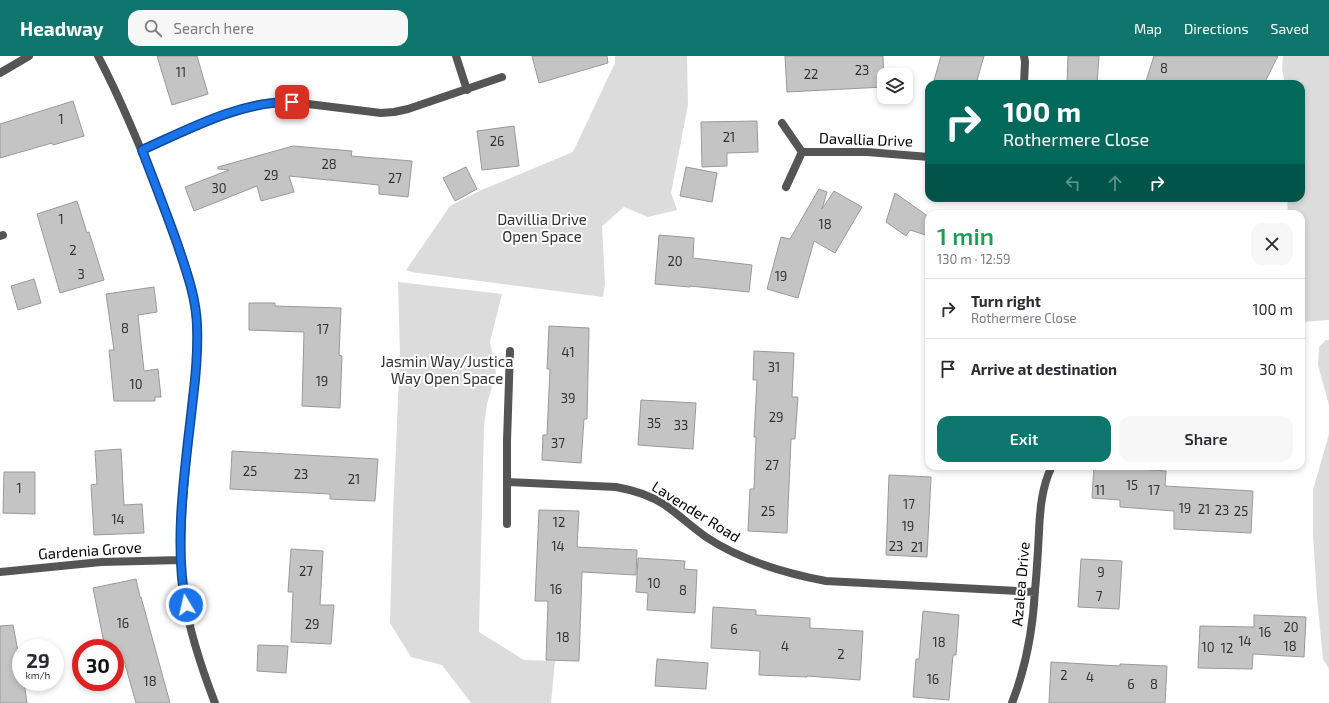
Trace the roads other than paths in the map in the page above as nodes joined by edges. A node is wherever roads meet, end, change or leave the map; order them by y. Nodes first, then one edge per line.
1 (29, 56) edge
2 (98, 56) edge
3 (456, 56) edge
4 (1024, 56) edge
5 (0, 73) edge
6 (502, 77) dead end
7 (1024, 80) edge
8 (467, 90) junction
9 (782, 123) dead end
10 (142, 150) junction
11 (802, 152) junction
12 (925, 157) edge
13 (786, 187) dead end
14 (510, 351) dead end
15 (1051, 470) edge
16 (507, 482) junction
17 (507, 524) dead end
18 (181, 560) junction
19 (0, 572) edge
20 (1035, 592) junction
21 (214, 703) edge
22 (1012, 703) edge

1 - 5 street
2 - 10 street
3 - 8 street
4 - 7 street
6 - 8 street
8 - 10 street
9 - 11 street, Davallia Drive
10 - 18 street
11 - 12 street, Davallia Drive
11 - 13 street, Davallia Drive
14 - 16 street
15 - 20 street, Azalea Drive
16 - 17 street
16 - 20 street, Lavender Road
18 - 19 street, Gardenia Grove
18 - 21 street
20 - 22 street, Azalea Drive

